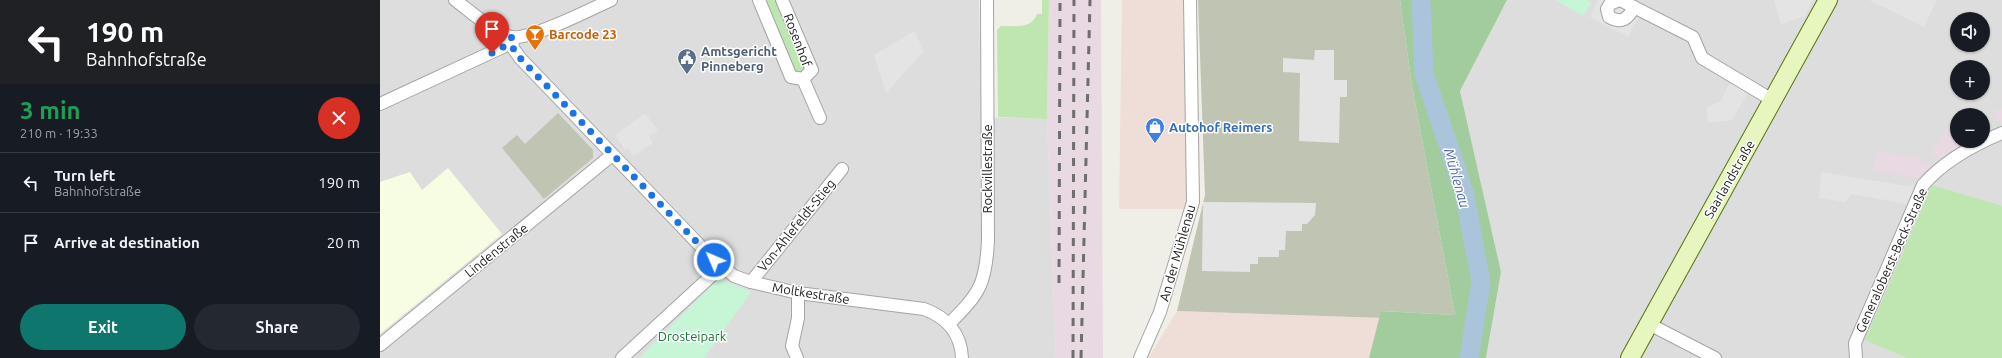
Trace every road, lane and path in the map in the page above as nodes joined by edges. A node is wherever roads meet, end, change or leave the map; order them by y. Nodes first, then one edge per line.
1 (455, 0) edge
2 (611, 0) edge
3 (759, 0) edge
4 (782, 0) edge
5 (987, 0) edge
6 (1190, 0) edge
7 (1619, 0) edge
8 (1828, 0) edge
9 (1634, 7) junction
10 (512, 37) junction
11 (803, 79) junction
12 (1774, 100) junction
13 (380, 104) edge
14 (820, 118) dead end
15 (2002, 133) edge
16 (612, 155) junction
17 (842, 169) dead end
18 (722, 266) junction
19 (751, 282) junction
20 (798, 293) junction
21 (949, 324) junction
22 (1648, 324) junction
23 (380, 345) edge
24 (622, 358) edge
25 (798, 358) edge
26 (962, 358) edge
27 (1140, 358) edge
28 (1630, 358) edge
29 (1715, 358) edge
30 (1856, 358) edge

1 - 10 street
2 - 10 street
3 - 11 street, Rosenhof
4 - 11 street, Rosenhof
5 - 21 street, Rockvillestraße
6 - 27 street, An der Mühlenau
7 - 9 street
7 - 9 street
8 - 12 street, Saarlandstraße
9 - 12 street
10 - 13 street
10 - 16 street, Moltkestraße
11 - 14 street, Rosenhof
12 - 22 street, Saarlandstraße
15 - 30 street, Generaloberst-Beck-Straße
16 - 18 street, Moltkestraße
16 - 23 street, Lindenstraße
17 - 19 street, Von-Ahlefeldt-Stieg
18 - 19 street, Moltkestraße
18 - 24 street
19 - 20 street, Moltkestraße
20 - 21 street, Moltkestraße
20 - 25 street
21 - 26 street
22 - 28 street, Saarlandstraße
22 - 29 street

